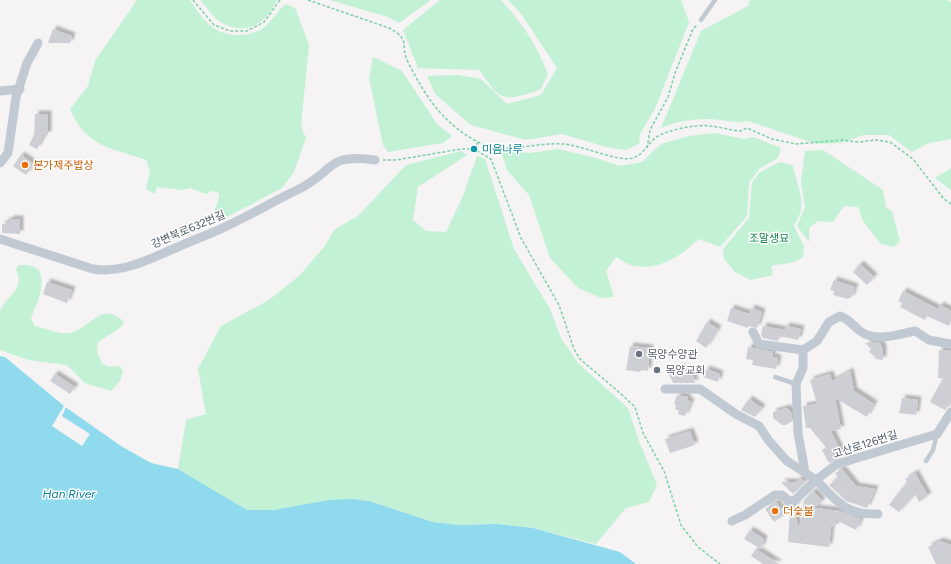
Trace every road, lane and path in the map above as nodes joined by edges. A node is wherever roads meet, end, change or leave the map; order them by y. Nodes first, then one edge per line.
1 (193, 0) edge
2 (280, 0) edge
3 (308, 0) edge
4 (714, 0) edge
5 (701, 20) joint
6 (38, 43) dead end
7 (20, 89) junction
8 (0, 91) edge
9 (478, 142) junction
10 (474, 149) junction
11 (646, 150) junction
12 (375, 160) joint
13 (0, 163) edge
14 (951, 204) edge
15 (0, 239) edge
16 (753, 332) dead end
17 (951, 344) edge
18 (803, 350) junction
19 (775, 377) dead end
20 (796, 384) junction
21 (665, 389) dead end
22 (951, 412) edge
23 (938, 434) junction
24 (926, 461) dead end
25 (805, 472) junction
26 (816, 480) junction
27 (878, 514) dead end
28 (732, 521) dead end
29 (720, 564) edge

1 - 2 path
3 - 9 path
4 - 5 lane
5 - 11 path
6 - 7 street
7 - 8 street
7 - 13 street
9 - 10 path
9 - 11 path
10 - 12 path
10 - 29 path
11 - 14 path
12 - 15 street, 강변북로632번길
16 - 18 street
17 - 18 street
18 - 20 street
19 - 20 lane
20 - 25 street
21 - 25 street
22 - 23 street
23 - 24 lane
23 - 26 street, 고산로126번길
25 - 26 street
26 - 27 street
26 - 28 street, 고산로126번길

